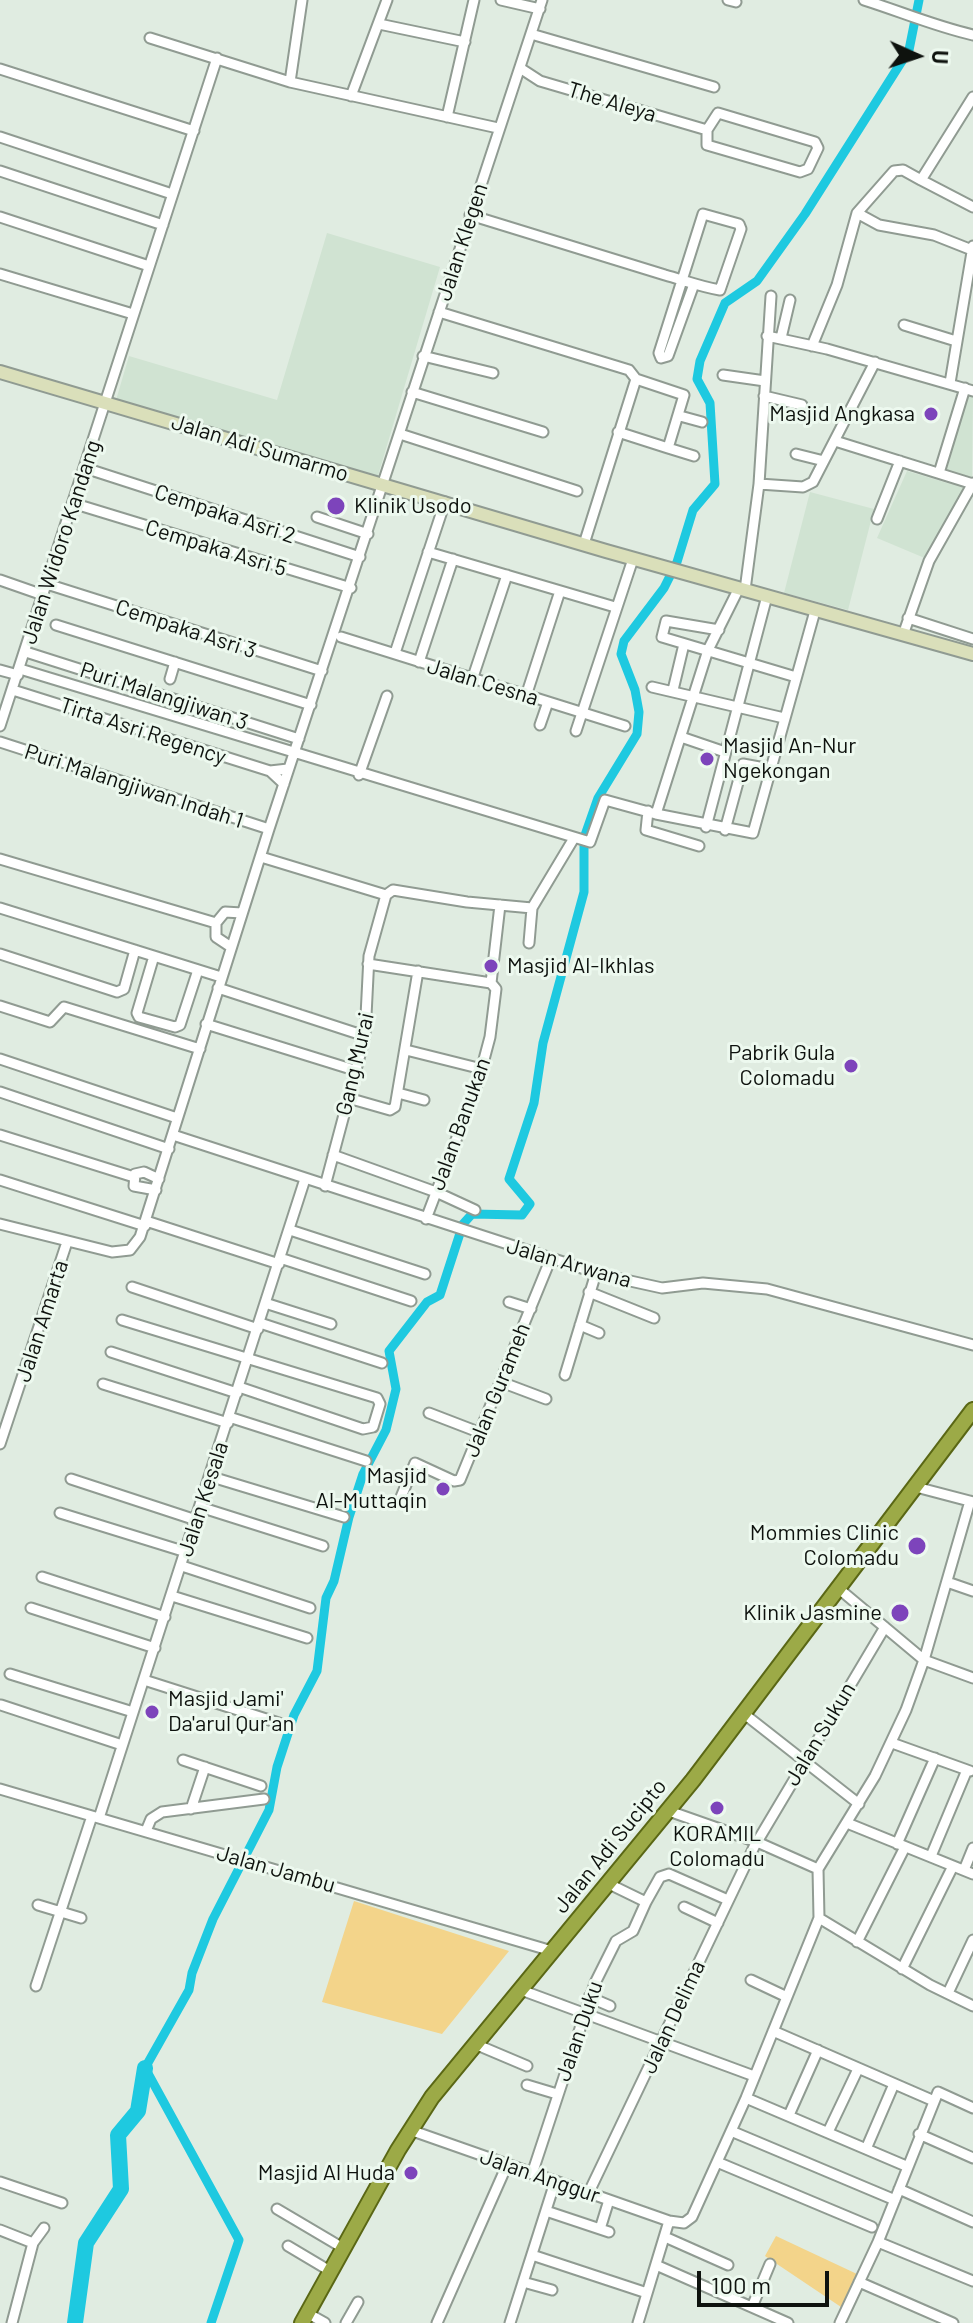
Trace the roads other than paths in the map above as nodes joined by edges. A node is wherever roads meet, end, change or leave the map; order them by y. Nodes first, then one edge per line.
1 (302, 0) edge
2 (387, 0) edge
3 (474, 0) edge
4 (501, 0) edge
5 (864, 0) edge
6 (541, 4) edge
7 (379, 24) junction
8 (531, 34) junction
9 (973, 35) edge
10 (150, 38) dead end
11 (465, 42) junction
12 (217, 58) junction
13 (520, 68) junction
14 (0, 69) edge
15 (290, 82) junction
16 (714, 87) dead end
17 (351, 96) junction
18 (973, 97) edge
19 (447, 117) junction
20 (498, 128) junction
21 (707, 130) junction
22 (194, 131) junction
23 (0, 137) edge
24 (0, 171) edge
25 (921, 180) junction
26 (172, 194) junction
27 (973, 207) edge
28 (857, 213) junction
29 (470, 215) junction
30 (0, 217) edge
31 (163, 225) junction
32 (972, 248) edge
33 (149, 266) junction
34 (0, 274) edge
35 (682, 280) junction
36 (694, 284) junction
37 (771, 296) dead end
38 (790, 300) dead end
39 (439, 312) junction
40 (133, 314) junction
41 (904, 325) dead end
42 (767, 336) junction
43 (781, 338) junction
44 (956, 341) junction
45 (812, 346) junction
46 (423, 356) junction
47 (875, 362) junction
48 (0, 372) edge
49 (493, 373) dead end
50 (723, 375) dead end
51 (636, 379) junction
52 (765, 381) junction
53 (950, 383) junction
54 (969, 390) edge
55 (412, 392) junction
56 (764, 396) junction
57 (105, 402) junction
58 (802, 405) dead end
59 (680, 416) junction
60 (702, 422) dead end
61 (543, 432) dead end
62 (618, 432) junction
63 (400, 434) junction
64 (835, 441) junction
65 (668, 448) junction
66 (796, 454) dead end
67 (694, 456) dead end
68 (824, 461) junction
69 (900, 461) junction
70 (91, 470) dead end
71 (939, 473) junction
72 (384, 484) junction
73 (759, 484) junction
74 (973, 484) edge
75 (577, 491) dead end
76 (445, 502) junction
77 (82, 506) dead end
78 (317, 517) dead end
79 (877, 519) dead end
80 (368, 534) junction
81 (584, 544) junction
82 (428, 552) junction
83 (360, 557) junction
84 (453, 559) junction
85 (633, 559) junction
86 (507, 575) junction
87 (0, 580) edge
88 (50, 585) dead end
89 (351, 588) junction
90 (742, 589) junction
91 (560, 591) junction
92 (43, 595) junction
93 (767, 596) junction
94 (615, 607) junction
95 (815, 611) junction
96 (908, 618) junction
97 (56, 625) dead end
98 (719, 630) junction
99 (903, 635) junction
100 (341, 637) dead end
101 (973, 639) edge
102 (684, 644) junction
103 (708, 650) junction
104 (29, 653) dead end
105 (395, 653) junction
106 (973, 654) edge
107 (175, 662) junction
108 (419, 662) junction
109 (747, 663) junction
110 (0, 670) edge
111 (322, 671) junction
112 (19, 672) junction
113 (796, 677) junction
114 (170, 679) dead end
115 (472, 680) junction
116 (652, 687) dead end
117 (673, 690) junction
118 (16, 691) dead end
119 (694, 694) junction
120 (387, 696) dead end
121 (526, 696) junction
122 (4, 701) edge
123 (548, 702) junction
124 (311, 705) junction
125 (738, 705) junction
126 (581, 711) junction
127 (784, 718) junction
128 (540, 725) dead end
129 (0, 726) edge
130 (625, 726) dead end
131 (576, 731) dead end
132 (681, 737) junction
133 (299, 739) junction
134 (0, 742) edge
135 (725, 752) junction
136 (294, 755) junction
137 (288, 769) junction
138 (770, 769) junction
139 (270, 771) junction
140 (359, 775) junction
141 (284, 784) junction
142 (652, 813) junction
143 (706, 827) junction
144 (269, 829) junction
145 (725, 830) junction
146 (576, 839) junction
147 (699, 846) dead end
148 (261, 857) junction
149 (0, 859) edge
150 (386, 895) junction
151 (500, 905) junction
152 (0, 908) edge
153 (532, 908) junction
154 (242, 913) junction
155 (216, 923) junction
156 (529, 943) dead end
157 (231, 947) junction
158 (135, 950) junction
159 (0, 954) edge
160 (154, 956) junction
161 (368, 964) junction
162 (198, 970) junction
163 (418, 971) junction
164 (221, 977) junction
165 (491, 983) junction
166 (218, 988) junction
167 (0, 1006) edge
168 (206, 1024) junction
169 (365, 1036) junction
170 (200, 1049) junction
171 (406, 1050) junction
172 (0, 1059) edge
173 (351, 1069) dead end
174 (482, 1069) junction
175 (0, 1092) edge
176 (398, 1093) junction
177 (348, 1098) junction
178 (424, 1100) dead end
179 (177, 1118) junction
180 (0, 1135) edge
181 (173, 1135) junction
182 (169, 1149) junction
183 (333, 1155) junction
184 (134, 1177) junction
185 (159, 1179) junction
186 (305, 1179) junction
187 (0, 1180) edge
188 (325, 1186) junction
189 (156, 1190) junction
190 (436, 1192) junction
191 (475, 1210) dead end
192 (426, 1219) junction
193 (145, 1224) junction
194 (0, 1225) edge
195 (290, 1230) junction
196 (67, 1242) junction
197 (551, 1258) junction
198 (279, 1261) junction
199 (596, 1273) junction
200 (425, 1274) dead end
201 (132, 1287) dead end
202 (589, 1292) junction
203 (411, 1301) dead end
204 (509, 1302) dead end
205 (265, 1303) junction
206 (531, 1309) junction
207 (654, 1318) dead end
208 (122, 1320) dead end
209 (331, 1324) dead end
210 (580, 1325) junction
211 (259, 1326) junction
212 (599, 1333) dead end
213 (973, 1345) edge
214 (111, 1352) dead end
215 (248, 1359) junction
216 (382, 1363) dead end
217 (565, 1375) dead end
218 (501, 1382) junction
219 (103, 1384) dead end
220 (238, 1390) junction
221 (546, 1399) dead end
222 (973, 1410) edge
223 (429, 1413) dead end
224 (228, 1420) junction
225 (481, 1433) junction
226 (0, 1444) edge
227 (366, 1461) dead end
228 (212, 1477) junction
229 (71, 1479) dead end
230 (916, 1487) junction
231 (971, 1501) edge
232 (399, 1502) dead end
233 (200, 1507) junction
234 (60, 1513) dead end
235 (344, 1517) dead end
236 (196, 1520) junction
237 (323, 1546) dead end
238 (186, 1552) junction
239 (182, 1566) junction
240 (42, 1577) dead end
241 (947, 1582) junction
242 (838, 1588) junction
243 (973, 1591) edge
244 (172, 1596) junction
245 (31, 1608) dead end
246 (310, 1608) dead end
247 (165, 1617) junction
248 (885, 1627) junction
249 (307, 1638) dead end
250 (155, 1648) junction
251 (924, 1660) junction
252 (10, 1674) dead end
253 (973, 1678) edge
254 (144, 1680) junction
255 (1, 1705) edge
256 (133, 1712) junction
257 (743, 1713) junction
258 (285, 1725) dead end
259 (892, 1743) junction
260 (122, 1745) junction
261 (935, 1758) junction
262 (183, 1760) dead end
263 (803, 1761) junction
264 (205, 1767) junction
265 (970, 1771) edge
266 (261, 1786) dead end
267 (0, 1789) edge
268 (264, 1799) dead end
269 (859, 1804) junction
270 (191, 1809) junction
271 (666, 1810) junction
272 (95, 1817) junction
273 (847, 1823) junction
274 (146, 1831) junction
275 (757, 1842) junction
276 (901, 1845) junction
277 (973, 1848) edge
278 (931, 1856) junction
279 (953, 1866) junction
280 (818, 1869) junction
281 (968, 1872) edge
282 (607, 1883) junction
283 (728, 1900) junction
284 (646, 1902) junction
285 (38, 1905) dead end
286 (684, 1907) dead end
287 (60, 1912) junction
288 (81, 1918) dead end
289 (819, 1918) junction
290 (718, 1923) junction
291 (973, 1940) edge
292 (857, 1942) junction
293 (552, 1951) junction
294 (902, 1969) junction
295 (751, 1980) dead end
296 (36, 1986) dead end
297 (521, 1990) junction
298 (948, 1993) junction
299 (589, 1997) junction
300 (787, 1997) junction
301 (610, 2006) dead end
302 (973, 2006) edge
303 (583, 2014) junction
304 (773, 2031) junction
305 (661, 2043) junction
306 (475, 2044) junction
307 (818, 2050) junction
308 (527, 2066) dead end
309 (858, 2069) junction
310 (754, 2076) junction
311 (894, 2084) junction
312 (527, 2085) dead end
313 (557, 2094) junction
314 (936, 2096) junction
315 (746, 2098) junction
316 (973, 2108) edge
317 (789, 2115) junction
318 (410, 2130) junction
319 (731, 2131) junction
320 (828, 2132) junction
321 (919, 2134) junction
322 (866, 2149) junction
323 (973, 2158) edge
324 (717, 2162) junction
325 (507, 2165) junction
326 (906, 2166) junction
327 (532, 2174) junction
328 (0, 2182) edge
329 (555, 2182) junction
330 (899, 2189) junction
331 (589, 2192) junction
332 (609, 2200) junction
333 (895, 2200) junction
334 (62, 2203) dead end
335 (277, 2209) dead end
336 (546, 2211) junction
337 (669, 2221) junction
338 (973, 2222) edge
339 (872, 2227) dead end
340 (44, 2228) dead end
341 (0, 2230) edge
342 (665, 2237) junction
343 (878, 2242) junction
344 (33, 2243) junction
345 (288, 2246) dead end
346 (343, 2248) junction
347 (532, 2255) junction
348 (770, 2264) dead end
349 (656, 2265) junction
350 (728, 2265) dead end
351 (330, 2271) junction
352 (973, 2281) edge
353 (523, 2282) junction
354 (859, 2282) junction
355 (552, 2290) dead end
356 (647, 2293) junction
357 (358, 2302) dead end
358 (752, 2307) junction
359 (304, 2318) edge
360 (12, 2323) edge
361 (325, 2323) edge
362 (346, 2323) edge
363 (437, 2323) edge
364 (510, 2323) edge
365 (638, 2323) edge
366 (788, 2323) edge
367 (840, 2323) edge
368 (953, 2323) edge

1 - 15 street
2 - 7 street
3 - 11 street
4 - 6 street
5 - 9 street
6 - 8 street, Jalan Klegen
7 - 11 street
7 - 17 street
8 - 13 street, Jalan Klegen
8 - 16 street
10 - 12 street
11 - 19 street
12 - 15 street
12 - 22 street, Jalan Widoro Kandang
13 - 20 street, Jalan Klegen
13 - 21 street, The Aleya
14 - 22 street
15 - 17 street
17 - 19 street
18 - 25 street
19 - 20 street
20 - 29 street, Jalan Klegen
21 - 21 street, The Aleya
22 - 26 street, Jalan Widoro Kandang
23 - 26 street
24 - 31 street
25 - 27 street
25 - 28 street
26 - 31 street, Jalan Widoro Kandang
28 - 32 street
28 - 45 street
29 - 35 street
29 - 39 street, Jalan Klegen
30 - 33 street
31 - 33 street, Jalan Widoro Kandang
32 - 44 street
33 - 40 street, Jalan Widoro Kandang
34 - 40 street
35 - 36 street
35 - 36 street
35 - 36 street
37 - 42 street
38 - 43 street
39 - 46 street, Jalan Klegen
39 - 51 street
40 - 57 street, Jalan Widoro Kandang
41 - 44 street
42 - 43 street
42 - 52 street
43 - 45 street
44 - 53 street
45 - 47 street
46 - 49 street
46 - 55 street, Jalan Klegen
47 - 53 street
47 - 64 street
48 - 57 main road, Jalan Adi Sumarmo
50 - 52 street
51 - 59 street
51 - 62 street
52 - 56 street
53 - 54 street
54 - 71 street
55 - 61 street
55 - 63 street, Jalan Klegen
56 - 58 street
56 - 73 street
57 - 72 main road, Jalan Adi Sumarmo
57 - 92 street, Jalan Widoro Kandang
59 - 60 street
59 - 65 street
62 - 65 street
62 - 81 street
63 - 72 street, Jalan Klegen
63 - 75 street
64 - 68 street
64 - 69 street
65 - 67 street
66 - 68 street
68 - 73 street
69 - 71 street
69 - 79 street
70 - 83 street, Cempaka Asri 2
71 - 74 street
72 - 76 main road, Jalan Adi Sumarmo
72 - 80 street, Jalan Klegen
73 - 90 street
74 - 96 street
76 - 81 main road, Jalan Adi Sumarmo
76 - 82 street
77 - 89 street, Cempaka Asri 5
78 - 80 street
80 - 83 street, Jalan Klegen
81 - 85 main road, Jalan Adi Sumarmo
82 - 84 street
82 - 105 street
83 - 89 street, Jalan Klegen
84 - 86 street
84 - 108 street
85 - 90 main road, Jalan Adi Sumarmo
85 - 94 street
86 - 91 street
86 - 115 street
87 - 92 street
88 - 111 street, Cempaka Asri 3
89 - 111 street, Jalan Klegen
90 - 93 main road, Jalan Adi Sumarmo
90 - 98 street
91 - 94 street
91 - 121 street
92 - 112 street, Jalan Widoro Kandang
93 - 95 main road, Jalan Adi Sumarmo
93 - 109 street
94 - 126 street
95 - 99 main road, Jalan Adi Sumarmo
95 - 113 street
96 - 99 street
96 - 101 street
97 - 107 street
98 - 102 street
98 - 103 street
99 - 106 main road, Jalan Adi Sumarmo
100 - 105 street, Jalan Cesna
102 - 103 street
102 - 117 street
103 - 109 street
103 - 119 street
104 - 133 street, Puri Malangjiwan 3
105 - 108 street, Jalan Cesna
107 - 114 street
107 - 124 street
108 - 115 street, Jalan Cesna
109 - 113 street
109 - 125 street
110 - 112 street
111 - 124 street, Jalan Klegen
112 - 122 street, Jalan Widoro Kandang
112 - 136 street
113 - 127 street
115 - 121 street, Jalan Cesna
116 - 117 street
117 - 119 street
118 - 139 street, Tirta Asri Regency
119 - 125 street
119 - 132 street
120 - 140 street
121 - 123 street, Jalan Cesna
122 - 129 street, Jalan Widoro Kandang
123 - 126 street, Jalan Cesna
123 - 128 street
124 - 133 street, Jalan Klegen
125 - 127 street
125 - 135 street
126 - 130 street, Jalan Cesna
126 - 131 street
127 - 138 street
132 - 135 street
132 - 142 street
133 - 136 street, Jalan Klegen
134 - 144 street, Puri Malangjiwan Indah 1
135 - 143 street
136 - 137 street, Jalan Klegen
136 - 140 street
137 - 139 street, Tirta Asri Regency
137 - 141 street, Jalan Klegen
138 - 145 street
138 - 145 street
139 - 141 street, Tirta Asri Regency
140 - 146 street
141 - 144 street, Jalan Klegen
142 - 143 street
142 - 146 street
142 - 147 street
143 - 145 street
144 - 148 street, Jalan Klegen
146 - 153 street
148 - 150 street
148 - 154 street, Jalan Klegen
149 - 155 street
150 - 151 street
150 - 161 street, Gang Murai
151 - 153 street
151 - 165 street, Jalan Banukan
152 - 158 street
153 - 156 street
154 - 155 street
154 - 157 street, Jalan Klegen
155 - 157 street
157 - 164 street, Jalan Klegen
158 - 159 street
158 - 160 street
160 - 162 street
160 - 162 street
161 - 163 street
161 - 169 street, Gang Murai
162 - 164 street
163 - 165 street
163 - 171 street
164 - 166 street, Jalan Klegen
165 - 174 street, Jalan Banukan
166 - 168 street, Jalan Klegen
166 - 169 street
167 - 170 street
168 - 170 street, Jalan Klegen
168 - 173 street
169 - 177 street, Gang Murai
170 - 179 street, Jalan Klegen
171 - 174 street
171 - 176 street
172 - 179 street
174 - 190 street, Jalan Banukan
175 - 182 street
176 - 177 street
176 - 178 street
177 - 183 street, Gang Murai
179 - 181 street, Jalan Klegen
180 - 184 street
181 - 182 street, Jalan Klegen
181 - 186 street, Jalan Arwana
182 - 185 street, Jalan Klegen
183 - 188 street, Gang Murai
183 - 190 street
184 - 185 street
184 - 189 street
185 - 189 street, Jalan Klegen
186 - 188 street, Jalan Arwana
186 - 195 street, Jalan Kesala
187 - 193 street
188 - 192 street, Jalan Arwana
189 - 193 street, Jalan Klegen
190 - 191 street
190 - 192 street, Jalan Banukan
192 - 197 street, Jalan Arwana
193 - 196 street
193 - 198 street
194 - 196 street
195 - 198 street, Jalan Kesala
195 - 200 street
196 - 226 street, Jalan Amarta
197 - 199 street, Jalan Arwana
197 - 206 street, Jalan Gurameh
198 - 203 street
198 - 205 street, Jalan Kesala
199 - 202 street
199 - 213 street, Jalan Arwana
201 - 211 street
202 - 207 street
202 - 210 street
204 - 206 street
205 - 209 street
205 - 211 street, Jalan Kesala
206 - 218 street, Jalan Gurameh
208 - 215 street
210 - 212 street
210 - 217 street
211 - 215 street, Jalan Kesala
211 - 216 street
214 - 220 street
215 - 220 street, Jalan Kesala
215 - 220 street
218 - 221 street
218 - 225 street, Jalan Gurameh
219 - 224 street
220 - 224 street, Jalan Kesala
222 - 230 highway, Jalan Adi Sucipto
223 - 225 street
224 - 227 street
224 - 228 street, Jalan Kesala
225 - 232 street, Jalan Gurameh
228 - 233 street, Jalan Kesala
228 - 235 street
229 - 236 street
230 - 231 street
230 - 242 highway, Jalan Adi Sucipto
231 - 241 street
233 - 236 street, Jalan Kesala
233 - 237 street
234 - 238 street
236 - 238 street, Jalan Kesala
238 - 239 street, Jalan Kesala
239 - 244 street, Jalan Kesala
239 - 246 street
240 - 247 street
241 - 243 street
241 - 251 street
242 - 248 street
242 - 257 highway, Jalan Adi Sucipto
244 - 247 street, Jalan Kesala
244 - 249 street
245 - 250 street
247 - 250 street, Jalan Kesala
248 - 251 street
248 - 263 street, Jalan Sukun
250 - 254 street, Jalan Kesala
251 - 253 street
251 - 259 street
252 - 256 street
254 - 256 street, Jalan Kesala
254 - 258 street
255 - 260 street
256 - 260 street, Jalan Kesala
257 - 263 street
257 - 271 highway, Jalan Adi Sucipto
259 - 261 street
259 - 269 street
260 - 272 street, Jalan Kesala
261 - 265 street
261 - 276 street
262 - 264 street
263 - 269 street
263 - 275 street, Jalan Sukun
264 - 266 street
264 - 270 street
265 - 278 street
267 - 272 street, Jalan Jambu
268 - 270 street
269 - 273 street
270 - 274 street
271 - 275 street
271 - 282 highway, Jalan Adi Sucipto
272 - 274 street, Jalan Jambu
272 - 287 street, Jalan Kesala
273 - 276 street
273 - 280 street
274 - 293 street, Jalan Jambu
275 - 280 street
275 - 283 street, Jalan Delima
276 - 278 street
276 - 292 street
277 - 281 street
278 - 279 street
279 - 281 street
279 - 294 street
280 - 289 street
282 - 284 street
282 - 293 highway, Jalan Adi Sucipto
283 - 284 street, Jalan Duku
283 - 290 street, Jalan Delima
284 - 299 street, Jalan Duku
285 - 287 street
286 - 290 street
287 - 288 street
287 - 296 street, Jalan Kesala
289 - 292 street
289 - 300 street
290 - 305 street, Jalan Delima
291 - 298 street
292 - 294 street
293 - 297 highway, Jalan Adi Sucipto
294 - 298 street
295 - 300 street
297 - 303 street
297 - 306 highway, Jalan Adi Sucipto
298 - 302 street
299 - 301 street
299 - 303 street, Jalan Duku
300 - 304 street
303 - 305 street
303 - 313 street, Jalan Duku
304 - 307 street
304 - 310 street
305 - 310 street
305 - 331 street, Jalan Delima
306 - 308 street
306 - 318 highway, Jalan Adi Sucipto
307 - 309 street
307 - 317 street
309 - 311 street
309 - 320 street
310 - 315 street
311 - 314 street
311 - 322 street
312 - 313 street
313 - 327 street, Jalan Duku
314 - 316 street
314 - 321 street
315 - 317 street
315 - 319 street
317 - 320 street
318 - 325 street, Jalan Anggur
318 - 346 highway, Jalan Adi Sucipto
319 - 324 street
319 - 333 street
320 - 322 street
321 - 323 street
321 - 326 street
322 - 326 street
324 - 337 street
324 - 339 street
325 - 327 street, Jalan Anggur
325 - 363 street
326 - 330 street
327 - 329 street, Jalan Anggur
328 - 334 street
329 - 331 street, Jalan Anggur
329 - 336 street
330 - 333 street
330 - 338 street
331 - 332 street, Jalan Anggur
332 - 336 street
332 - 337 street, Jalan Anggur
333 - 343 street
335 - 346 street
336 - 347 street
337 - 342 street
340 - 344 street
341 - 344 street
342 - 349 street
342 - 350 street
343 - 352 street
343 - 354 street
344 - 360 street
345 - 351 street
346 - 351 highway, Jalan Adi Sucipto
347 - 353 street
347 - 356 street
348 - 358 street
349 - 356 street
349 - 358 street
351 - 359 highway, Jalan Adi Sucipto
353 - 355 street
353 - 364 street
354 - 367 street
354 - 368 street
356 - 365 street
357 - 362 street
358 - 366 street
359 - 361 street

